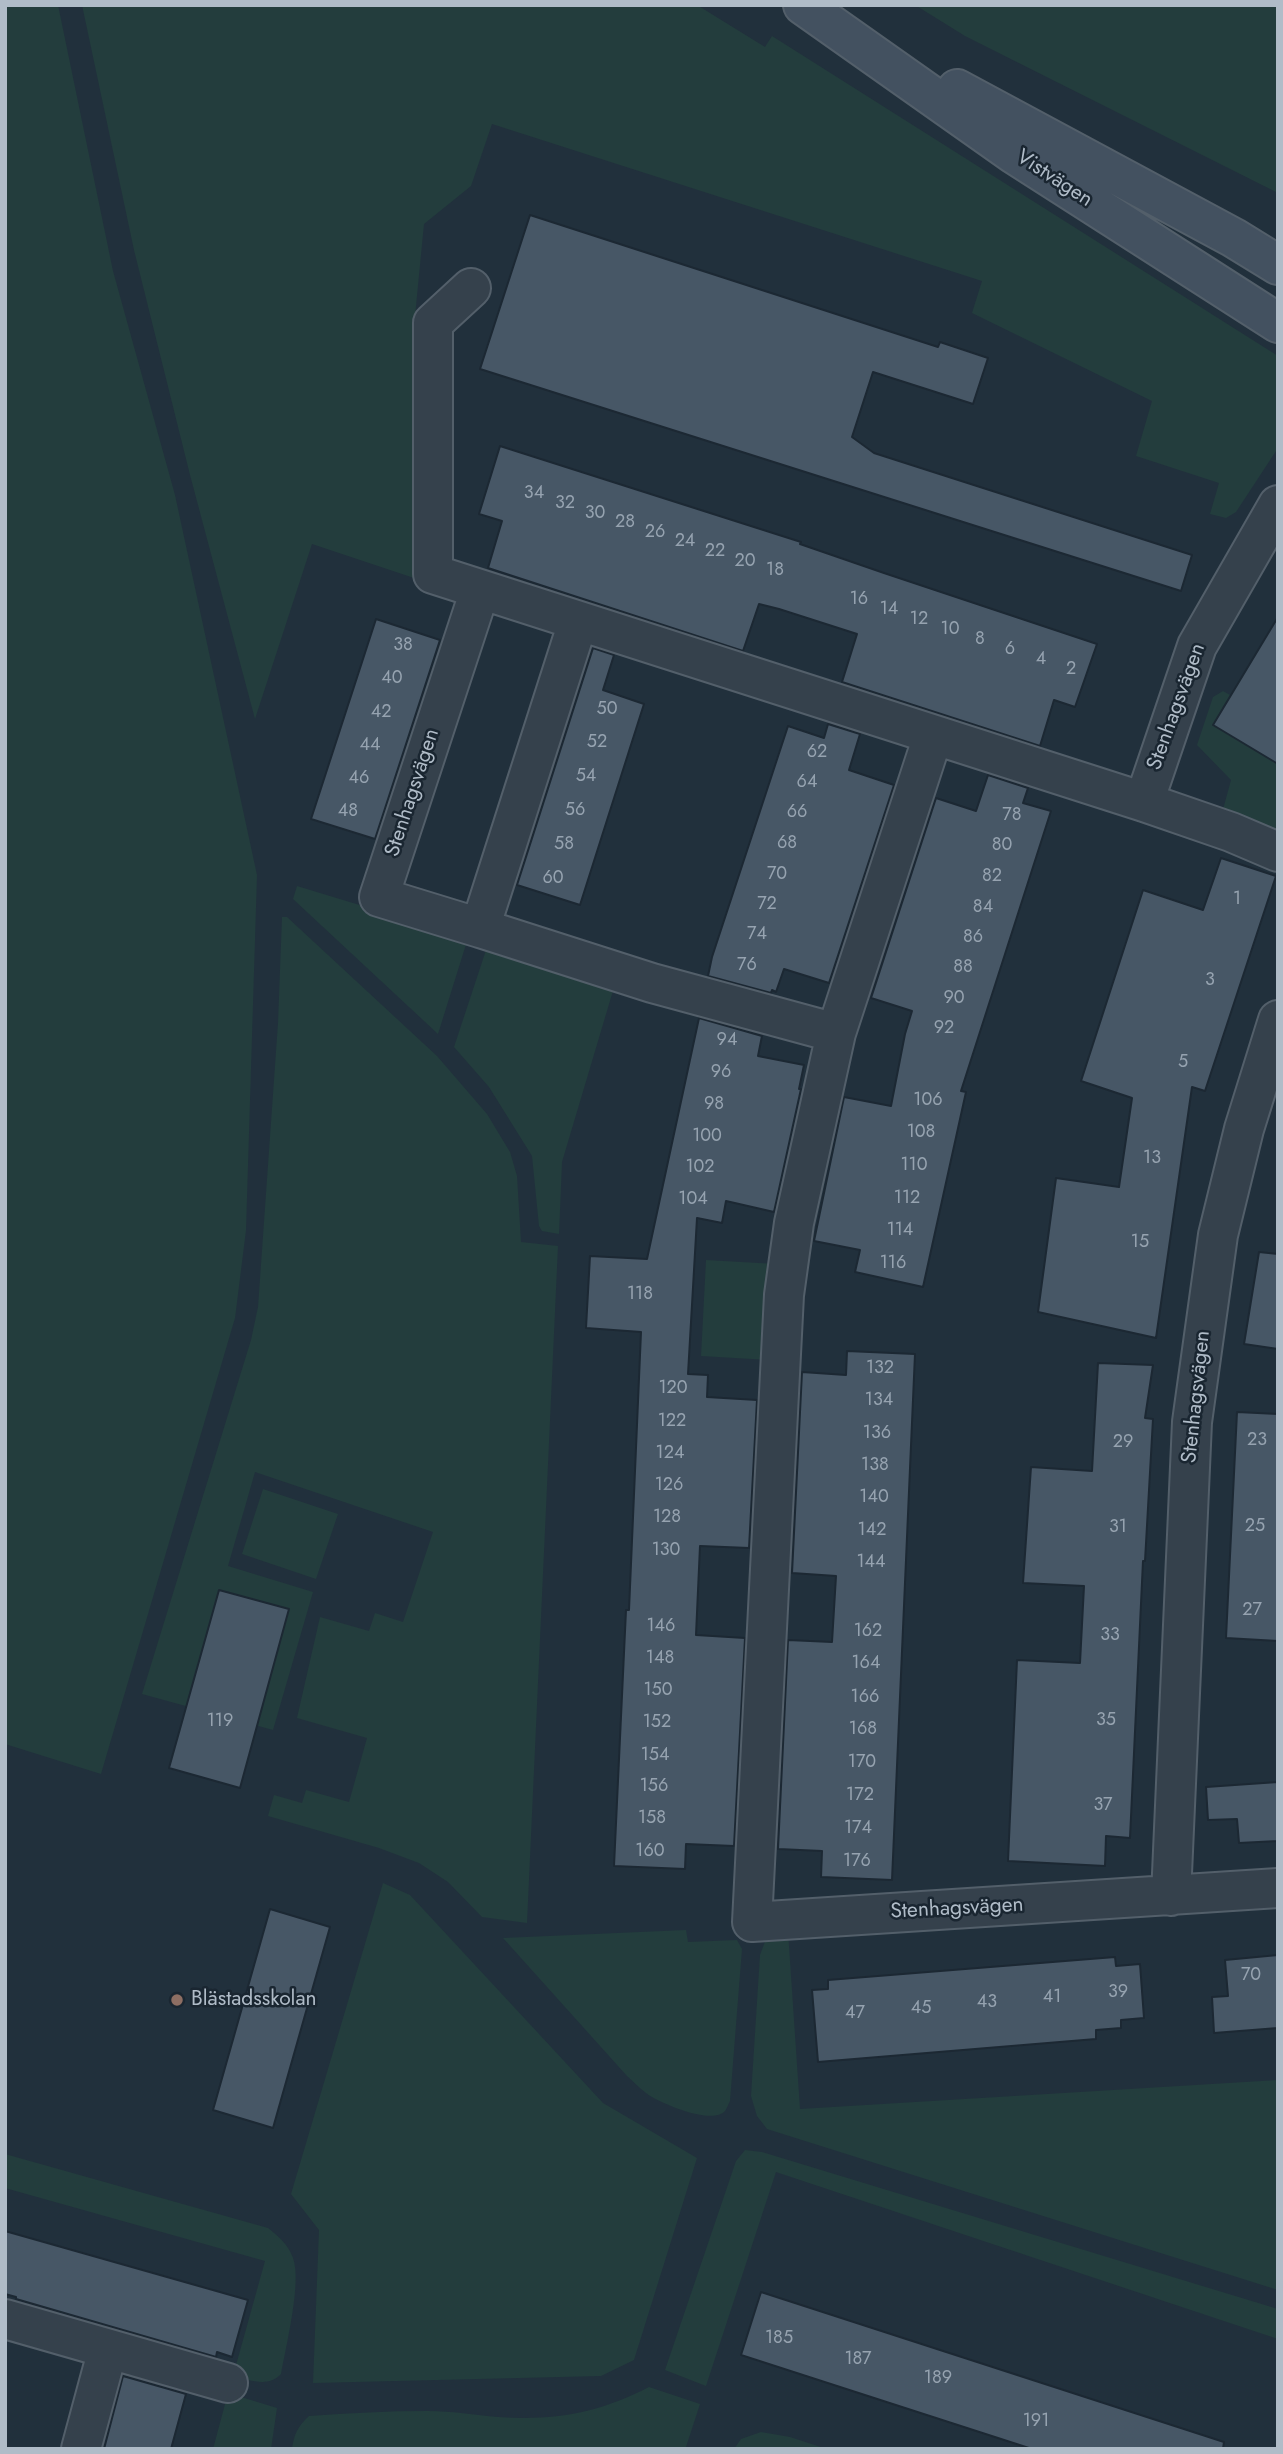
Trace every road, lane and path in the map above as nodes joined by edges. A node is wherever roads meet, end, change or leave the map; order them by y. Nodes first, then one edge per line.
1 (803, 5) edge
2 (836, 27) junction
3 (1278, 265) edge
4 (471, 288) dead end
5 (1278, 323) edge
6 (1278, 505) edge
7 (480, 590) junction
8 (578, 622) junction
9 (933, 736) junction
10 (1143, 803) junction
11 (1278, 852) edge
12 (480, 928) junction
13 (1278, 1020) edge
14 (836, 1033) junction
15 (1278, 1888) edge
16 (1171, 1896) junction
17 (5, 2319) edge
18 (108, 2348) junction
19 (228, 2383) dead end
20 (81, 2449) edge

1 - 2 main road, Vistvägen
2 - 3 main road, Vistvägen
2 - 5 main road, Vistvägen
4 - 7 street
6 - 10 street, Stenhagsvägen
7 - 8 street
7 - 12 street, Stenhagsvägen
8 - 9 street
8 - 12 street
9 - 10 street
9 - 14 street, Stenhagsvägen
10 - 11 street
12 - 14 street, Stenhagsvägen
13 - 16 street, Stenhagsvägen
14 - 16 street, Stenhagsvägen
15 - 16 street
17 - 18 street
18 - 19 street
18 - 20 street

